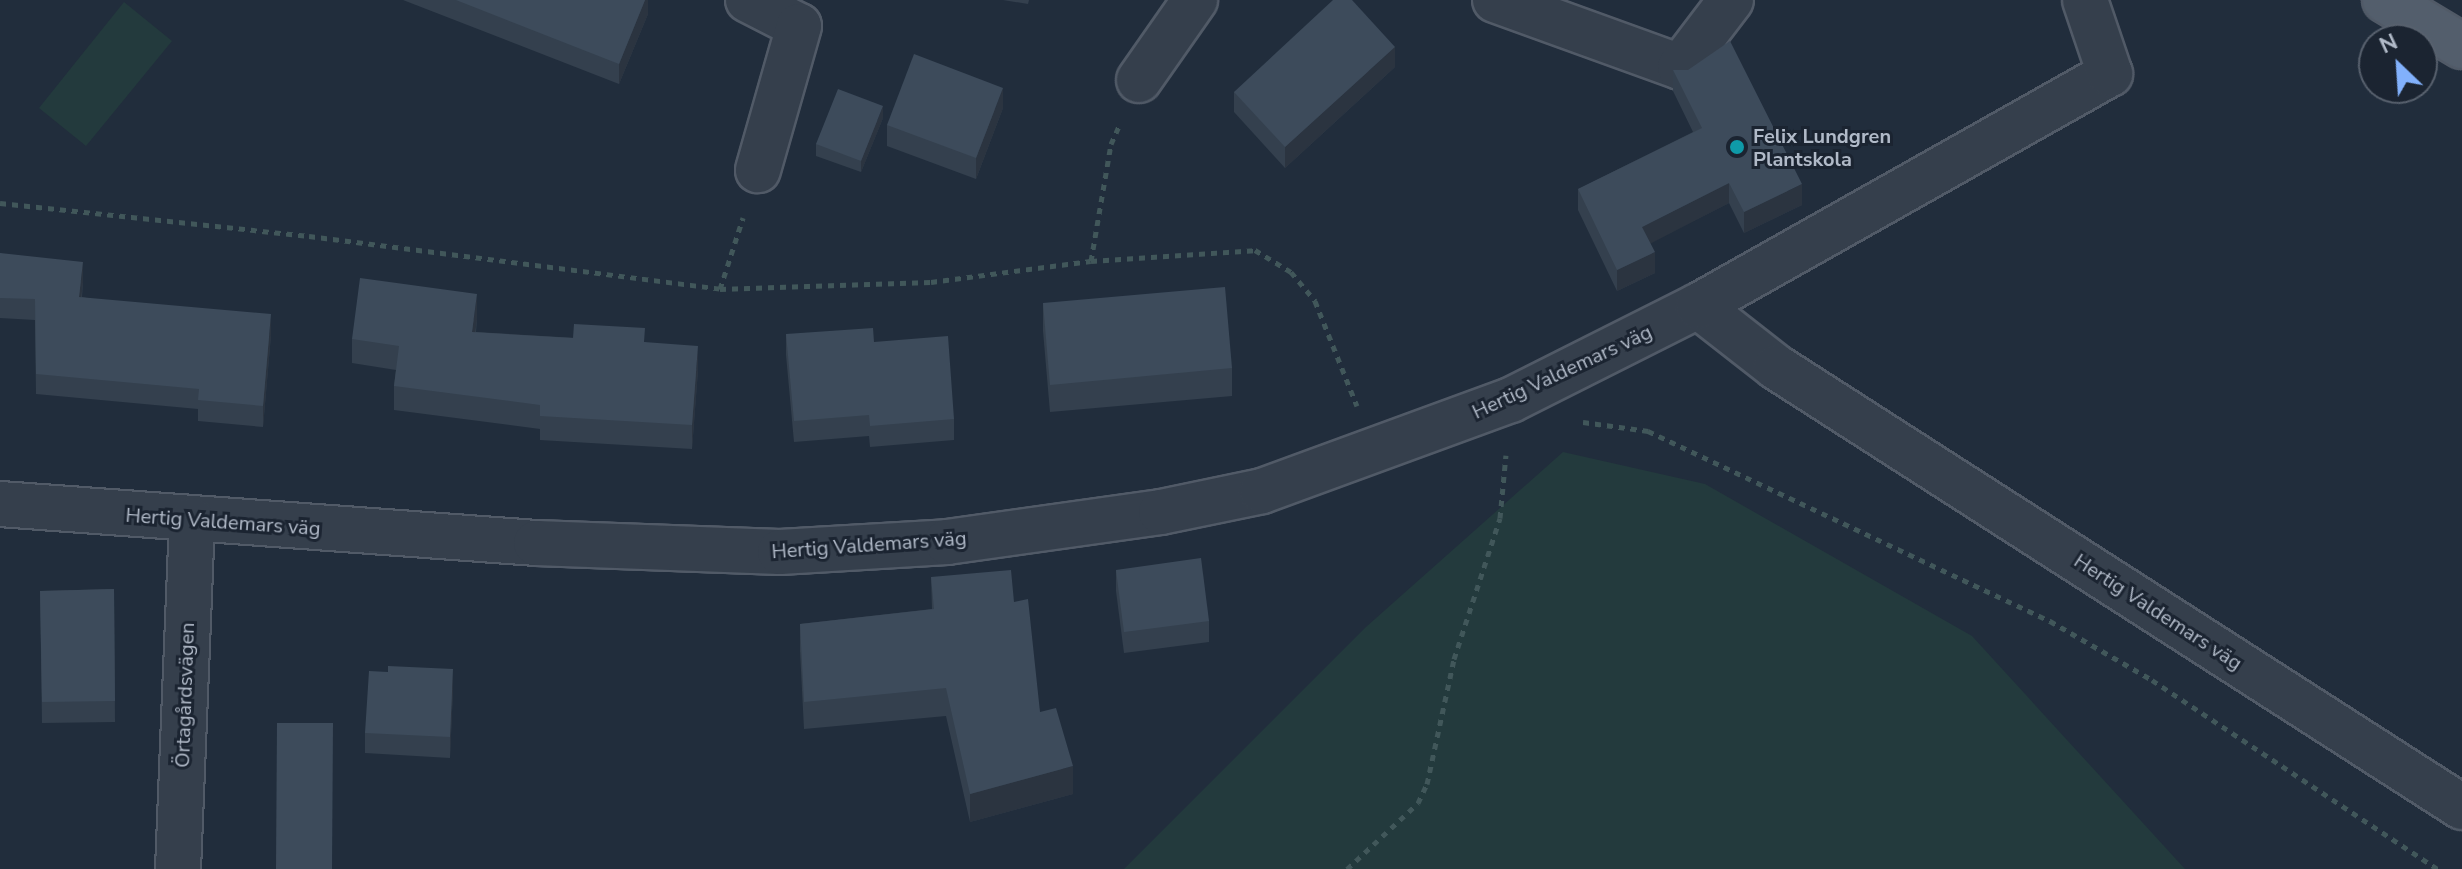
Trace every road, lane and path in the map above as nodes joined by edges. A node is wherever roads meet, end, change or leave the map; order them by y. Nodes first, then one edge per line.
1 (748, 0) edge
2 (1195, 0) edge
3 (1495, 0) edge
4 (1731, 0) edge
5 (2085, 0) edge
6 (2385, 0) edge
7 (2462, 46) edge
8 (1139, 80) joint
9 (758, 170) joint
10 (0, 203) edge
11 (1091, 261) junction
12 (720, 289) junction
13 (1698, 306) junction
14 (1511, 400) junction
15 (1373, 451) junction
16 (0, 504) edge
17 (192, 520) junction
18 (2462, 807) edge
19 (178, 869) edge
20 (1347, 869) edge
21 (2438, 869) edge

1 - 9 street
2 - 8 street
3 - 4 street
5 - 13 street, Hertig Valdemars väg
6 - 7 main road
8 - 11 path
9 - 12 path
10 - 12 path
11 - 12 path
11 - 15 path
13 - 14 street, Hertig Valdemars väg
13 - 18 street, Hertig Valdemars väg
14 - 15 street, Hertig Valdemars väg
14 - 20 path
14 - 21 path
15 - 17 street, Hertig Valdemars väg
16 - 17 street, Hertig Valdemars väg
17 - 19 street, Örtagårdsvägen

